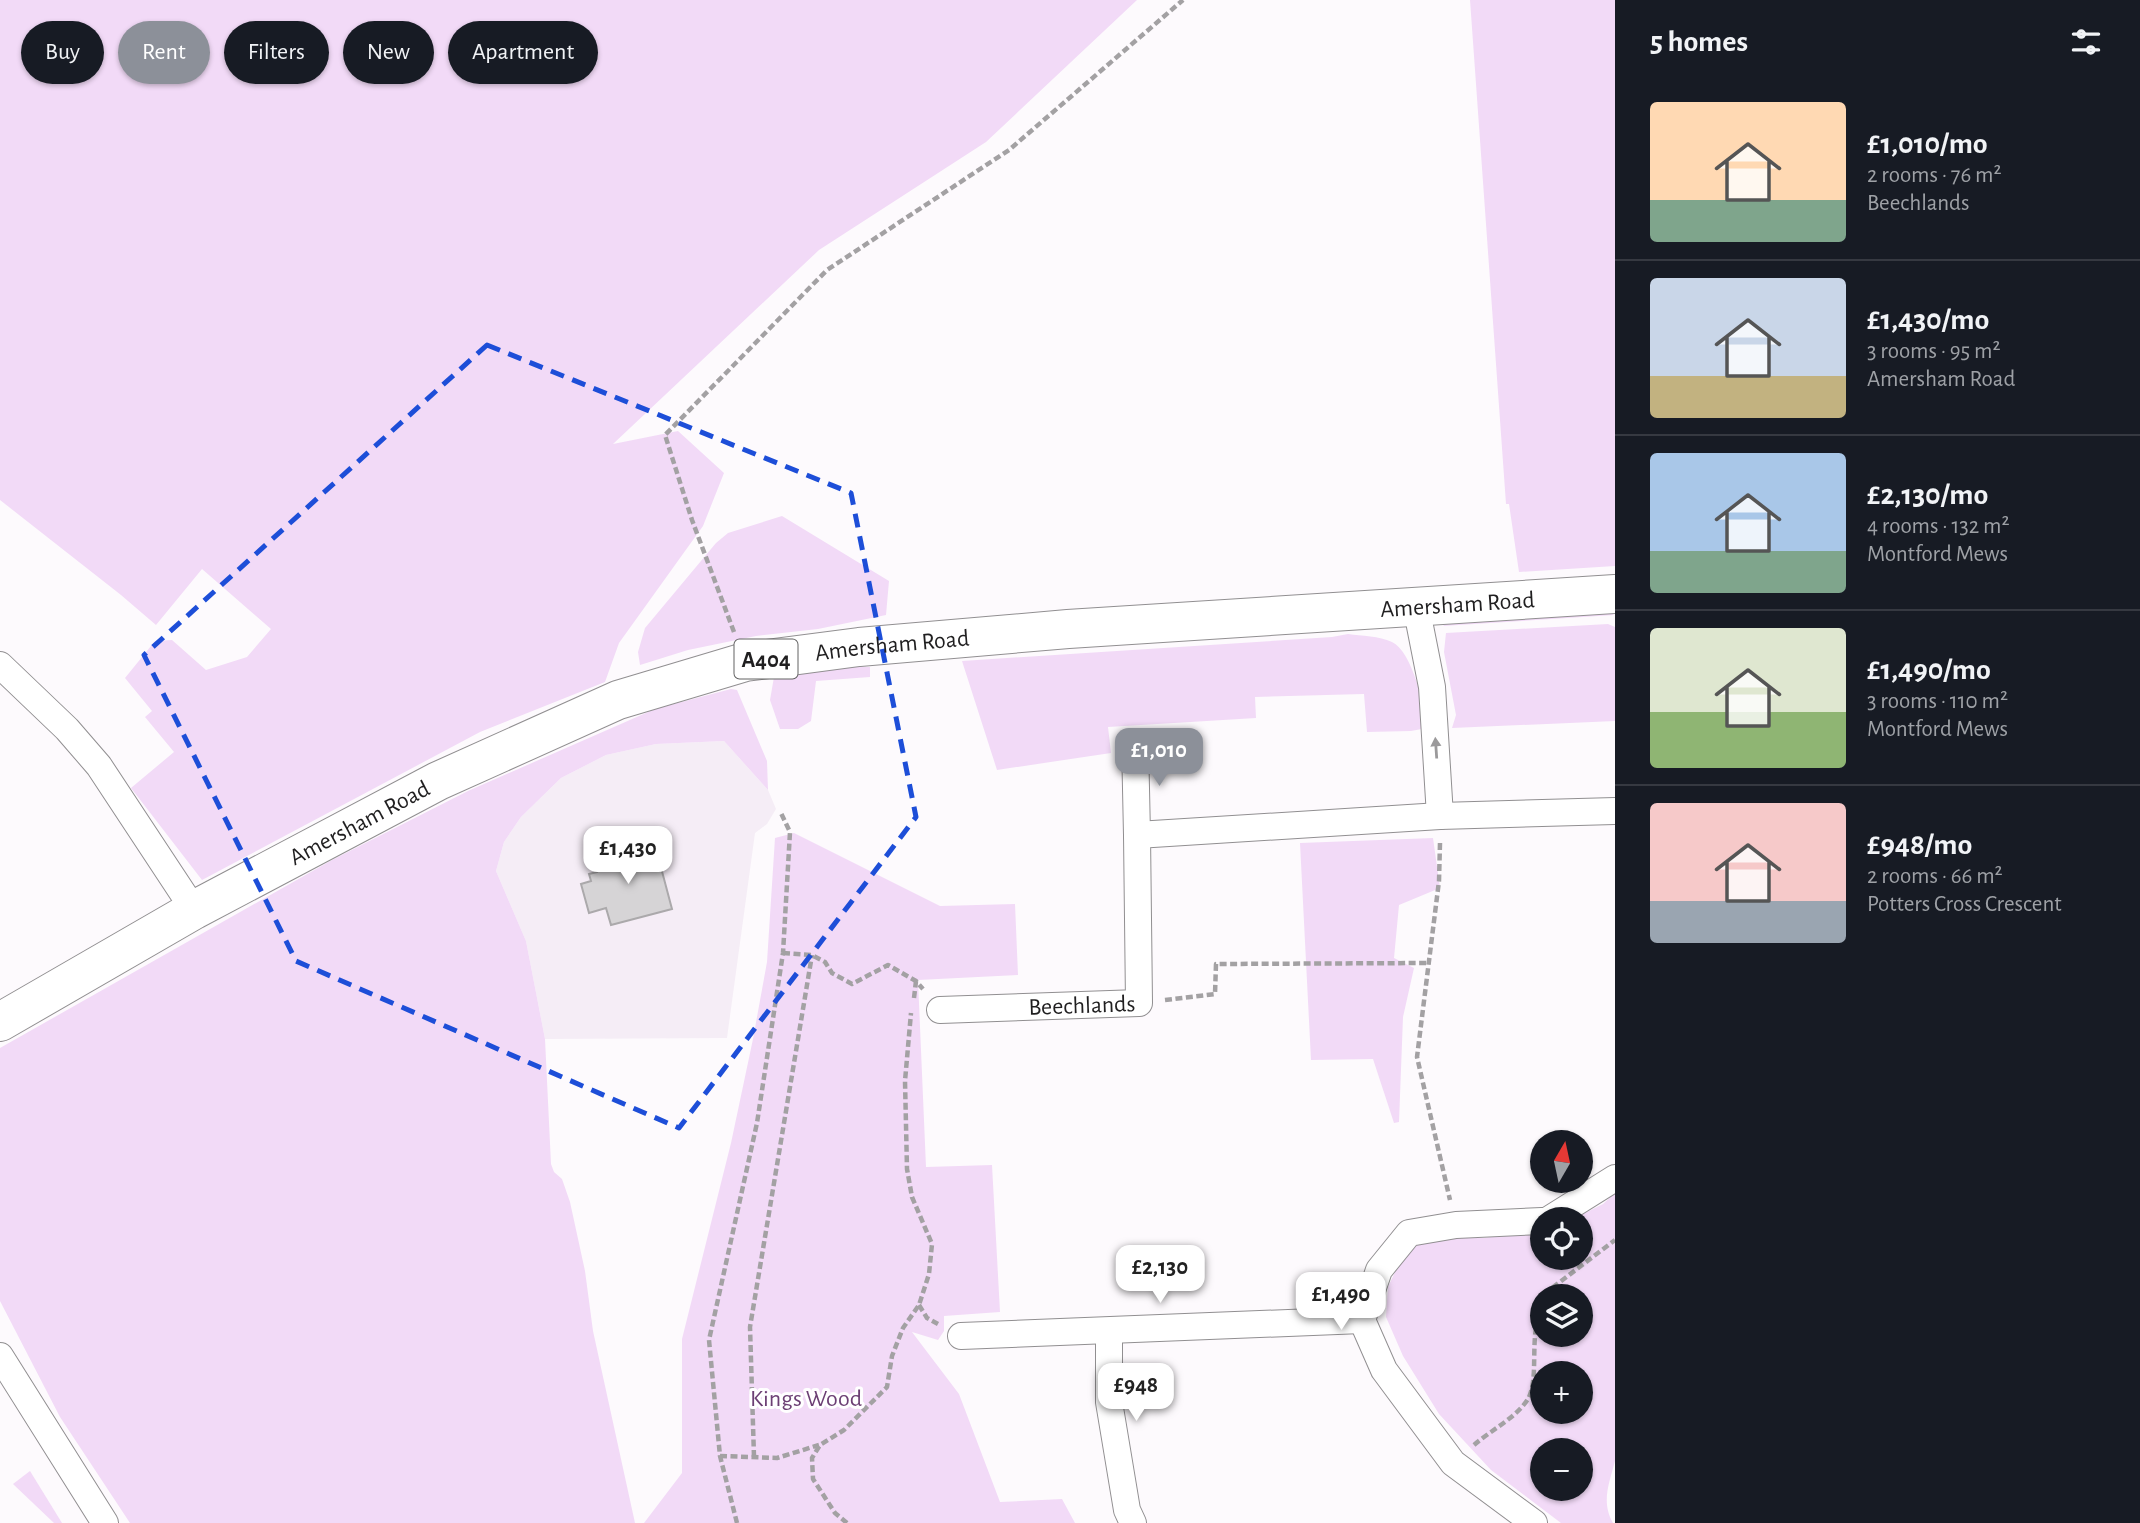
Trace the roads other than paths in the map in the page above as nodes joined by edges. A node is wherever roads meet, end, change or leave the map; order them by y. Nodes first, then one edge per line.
1 (1615, 594) edge
2 (1416, 606) junction
3 (0, 665) edge
4 (1135, 743) dead end
5 (1615, 811) edge
6 (1440, 816) junction
7 (1137, 835) junction
8 (194, 910) junction
9 (940, 1010) road end
10 (0, 1022) edge
11 (1615, 1178) edge
12 (1569, 1207) edge
13 (1530, 1222) edge
14 (1362, 1320) junction
15 (1109, 1331) junction
16 (961, 1336) dead end
17 (0, 1356) edge
18 (8, 1385) edge
19 (105, 1523) edge
20 (1133, 1523) edge
21 (1534, 1523) edge

1 - 2 main road, Amersham Road / A404
6 -> 2 street
2 - 8 main road, Amersham Road / A404
3 - 8 street
4 - 7 street, Beechlands
5 - 6 street
6 - 7 street
7 - 9 street, Beechlands
8 - 10 main road, Amersham Road / A404
11 - 12 street
13 - 14 street
14 - 15 street
14 - 21 street
15 - 16 street
15 - 20 street
17 - 18 street
18 - 19 street

